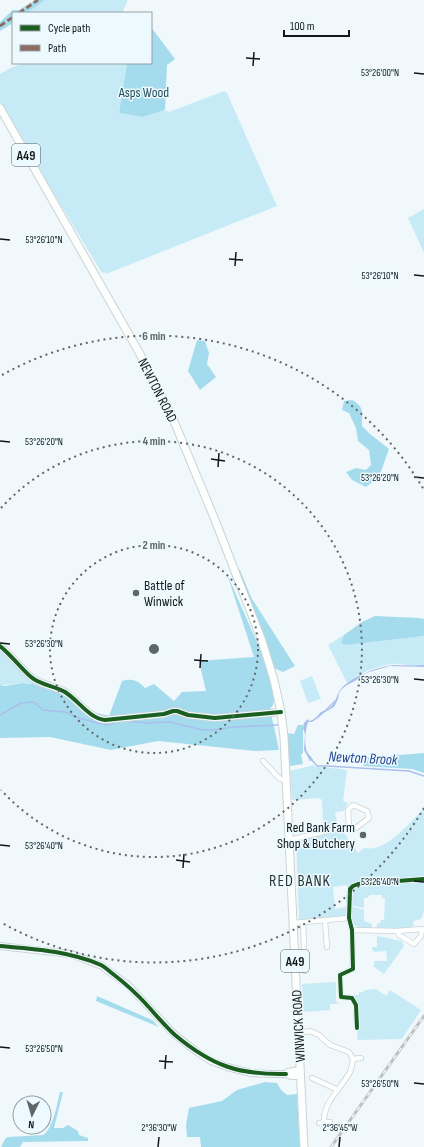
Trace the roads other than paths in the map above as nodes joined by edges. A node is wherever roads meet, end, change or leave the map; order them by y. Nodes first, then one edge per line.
1 (0, 108) edge
2 (0, 646) edge
3 (281, 712) junction
4 (284, 737) joint
5 (263, 761) dead end
6 (286, 782) junction
7 (354, 829) dead end
8 (289, 840) junction
9 (424, 879) edge
10 (349, 918) junction
11 (325, 921) junction
12 (293, 923) junction
13 (303, 923) junction
14 (352, 930) junction
15 (397, 931) junction
16 (0, 946) edge
17 (327, 947) dead end
18 (305, 971) dead end
19 (357, 1028) dead end
20 (298, 1033) junction
21 (361, 1058) dead end
22 (353, 1059) junction
23 (300, 1073) junction
24 (312, 1078) dead end
25 (338, 1090) junction
26 (324, 1122) dead end
27 (304, 1147) edge

1 - 3 main road, NEWTON ROAD / A49
2 - 3 main road
3 - 4 main road, NEWTON ROAD / A49
4 - 6 main road, WINWICK ROAD / A49
5 - 6 street
6 - 8 main road, WINWICK ROAD / A49
7 - 8 street
8 - 12 main road, WINWICK ROAD / A49
9 - 10 street
10 - 11 street
10 - 14 street
11 - 13 street
11 - 17 street
12 - 13 street
12 - 20 main road, WINWICK ROAD / A49
13 - 18 street
14 - 15 street
14 - 19 street
15 - 15 street
16 - 23 main road
20 - 22 street
20 - 23 main road, WINWICK ROAD / A49
21 - 22 street
22 - 25 street
23 - 27 main road, WINWICK ROAD / A49
24 - 25 street
25 - 26 street

